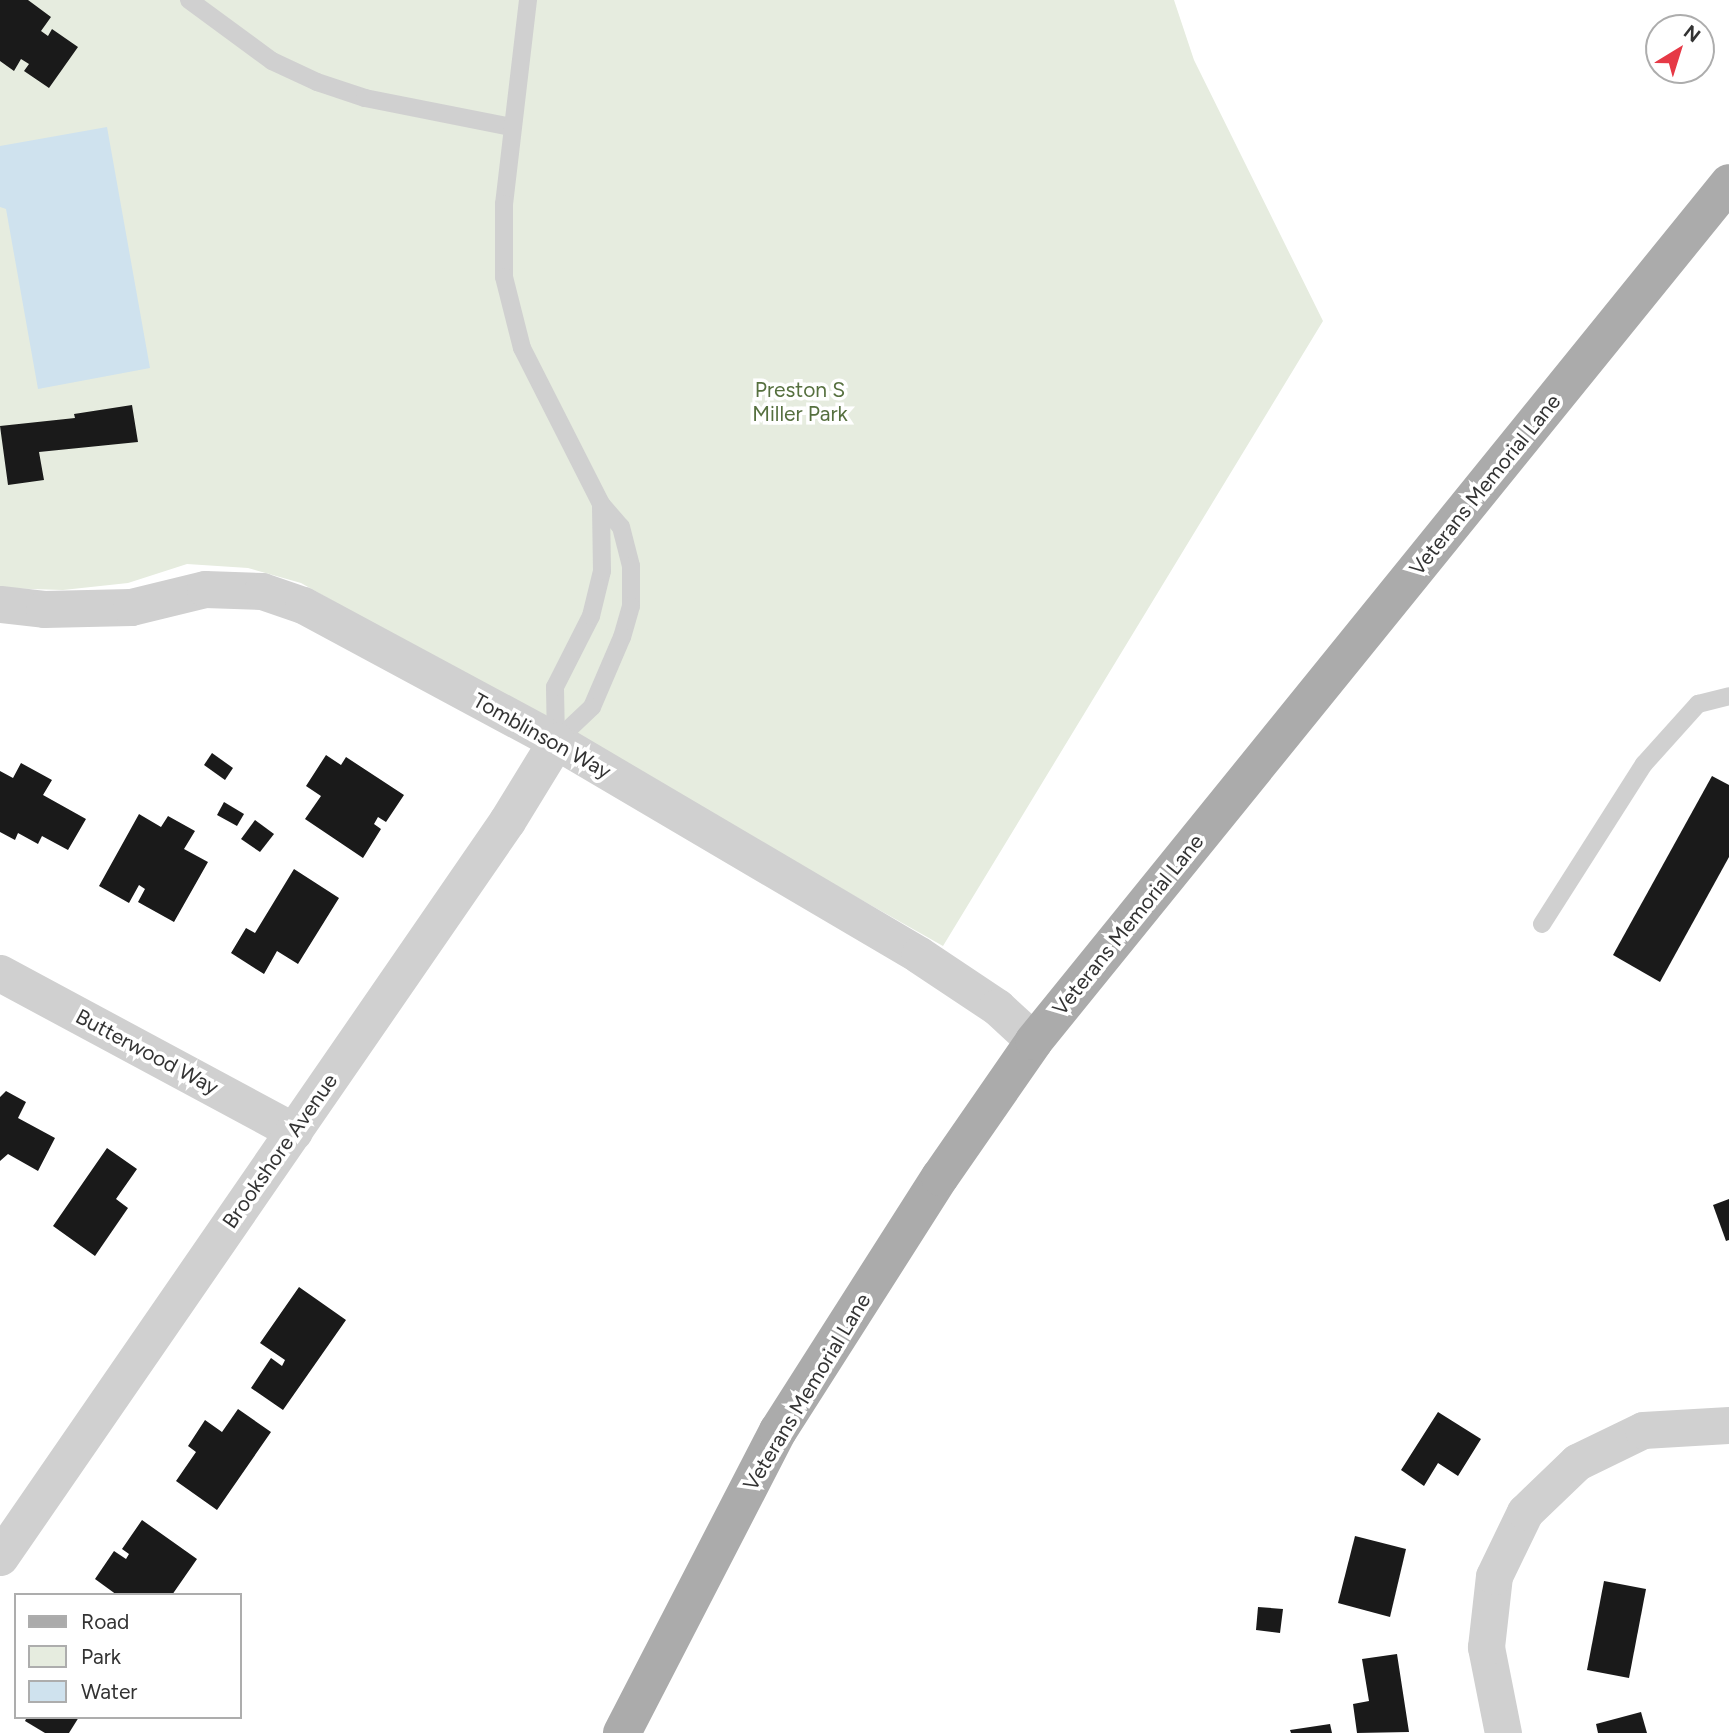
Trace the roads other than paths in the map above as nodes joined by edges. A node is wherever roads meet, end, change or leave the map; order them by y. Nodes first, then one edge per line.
1 (189, 0) edge
2 (528, 0) edge
3 (512, 127) junction
4 (1729, 183) edge
5 (601, 504) junction
6 (0, 604) edge
7 (1729, 696) edge
8 (556, 741) junction
9 (1542, 924) dead end
10 (0, 973) edge
11 (1034, 1041) junction
12 (294, 1131) junction
13 (1729, 1425) edge
14 (0, 1557) edge
15 (622, 1733) edge
16 (1503, 1733) edge

1 - 3 lane
2 - 3 lane
3 - 5 lane
4 - 11 main road, Veterans Memorial Lane
5 - 8 lane
5 - 8 lane
6 - 8 street, Tomblinson Way
7 - 9 lane
8 - 11 street, Tomblinson Way
8 - 12 street, Brookshore Avenue
10 - 12 street, Butterwood Way
11 - 15 main road, Veterans Memorial Lane
12 - 14 street, Brookshore Avenue
13 - 16 street

